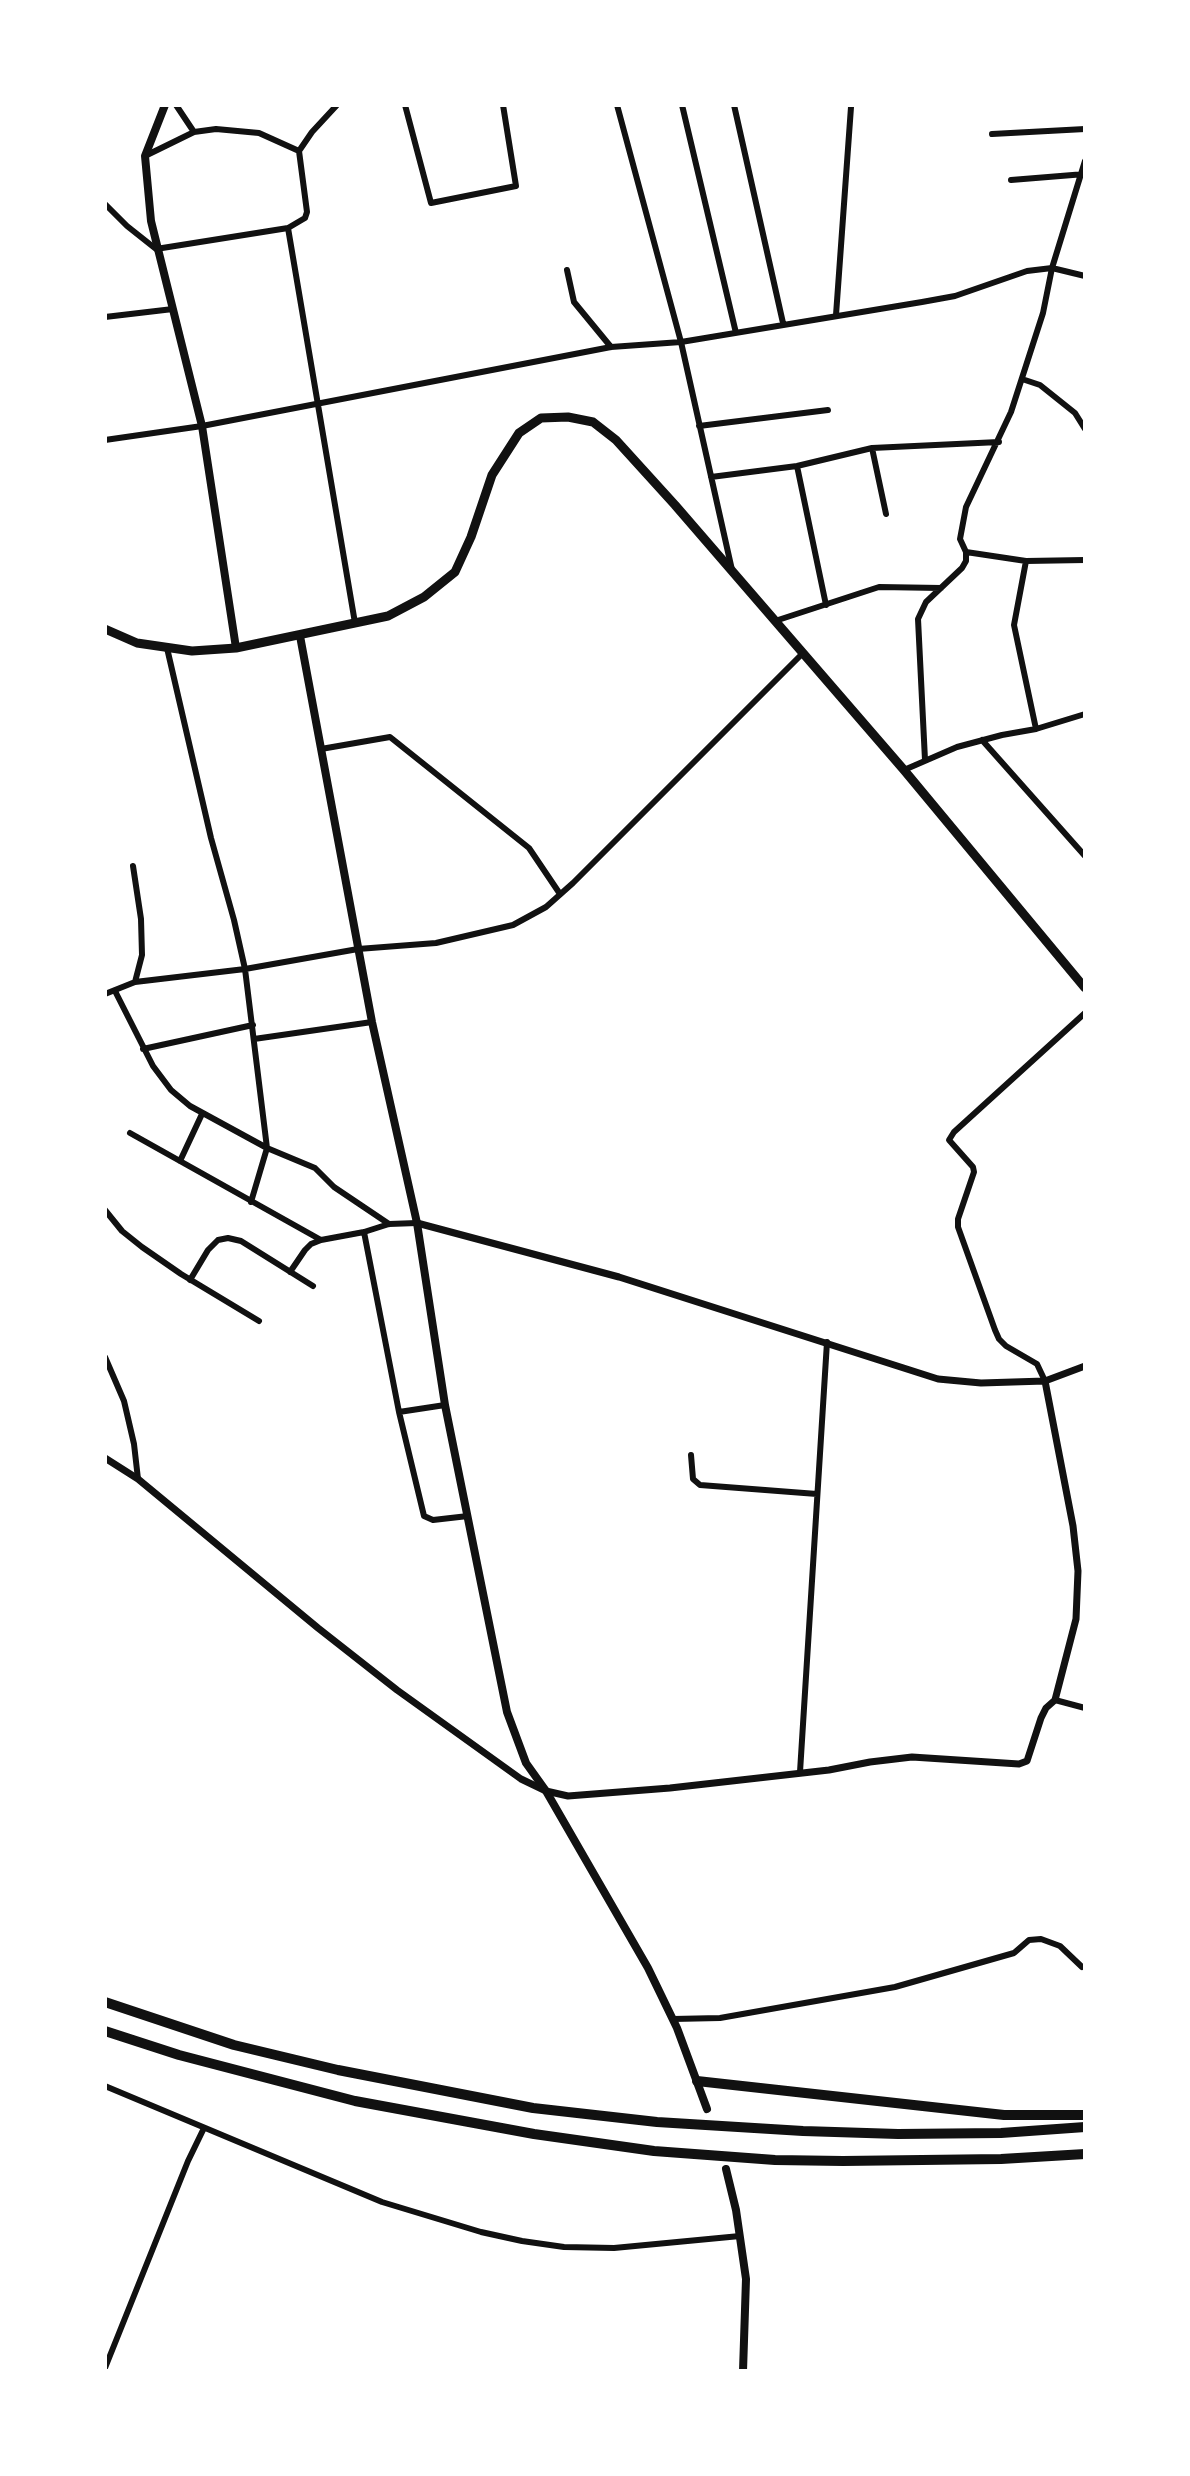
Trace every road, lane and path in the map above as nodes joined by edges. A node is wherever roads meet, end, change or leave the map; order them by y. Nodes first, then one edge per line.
1 (165, 105) edge
2 (176, 105) edge
3 (337, 105) edge
4 (405, 105) edge
5 (503, 105) edge
6 (617, 105) edge
7 (682, 105) edge
8 (734, 105) edge
9 (851, 107) edge
10 (1085, 129) edge
11 (194, 132) junction
12 (992, 134) dead end
13 (299, 151) junction
14 (145, 156) junction
15 (1085, 161) edge
16 (1083, 174) edge
17 (1011, 180) dead end
18 (105, 204) edge
19 (288, 228) junction
20 (156, 248) junction
21 (1052, 268) junction
22 (567, 270) dead end
23 (1085, 276) edge
24 (173, 309) junction
25 (836, 315) junction
26 (105, 317) edge
27 (783, 324) junction
28 (736, 333) junction
29 (681, 342) junction
30 (611, 347) junction
31 (1022, 379) junction
32 (317, 404) junction
33 (828, 410) dead end
34 (202, 426) junction
35 (699, 426) junction
36 (1085, 429) edge
37 (105, 440) edge
38 (999, 442) junction
39 (872, 448) junction
40 (797, 466) junction
41 (711, 477) junction
42 (886, 513) dead end
43 (966, 552) junction
44 (1085, 559) edge
45 (1026, 561) junction
46 (733, 572) junction
47 (941, 588) junction
48 (827, 605) junction
49 (775, 621) junction
50 (355, 623) junction
51 (105, 629) edge
52 (300, 636) junction
53 (167, 648) junction
54 (236, 648) junction
55 (803, 653) junction
56 (1085, 714) edge
57 (1036, 729) junction
58 (982, 740) junction
59 (321, 750) junction
60 (925, 760) junction
61 (904, 770) junction
62 (1085, 856) edge
63 (133, 866) dead end
64 (560, 894) junction
65 (358, 949) junction
66 (245, 969) junction
67 (135, 982) junction
68 (1085, 988) edge
69 (115, 991) junction
70 (105, 993) edge
71 (1085, 1013) edge
72 (372, 1022) junction
73 (253, 1025) junction
74 (254, 1040) junction
75 (144, 1049) junction
76 (202, 1114) junction
77 (130, 1133) dead end
78 (267, 1148) junction
79 (180, 1161) junction
80 (251, 1202) junction
81 (105, 1210) edge
82 (417, 1223) junction
83 (389, 1224) junction
84 (364, 1232) junction
85 (321, 1240) junction
86 (290, 1272) junction
87 (190, 1280) junction
88 (313, 1286) dead end
89 (259, 1321) dead end
90 (827, 1342) junction
91 (105, 1357) edge
92 (1085, 1366) edge
93 (1045, 1381) junction
94 (445, 1405) junction
95 (399, 1412) junction
96 (691, 1455) dead end
97 (105, 1458) edge
98 (138, 1479) junction
99 (817, 1494) junction
100 (468, 1516) junction
101 (1055, 1700) junction
102 (1085, 1708) edge
103 (800, 1772) junction
104 (546, 1791) junction
105 (1082, 1967) dead end
106 (105, 2002) edge
107 (673, 2019) junction
108 (105, 2031) edge
109 (697, 2081) junction
110 (105, 2085) edge
111 (708, 2109) dead end
112 (1085, 2115) edge
113 (1085, 2127) edge
114 (204, 2128) junction
115 (1085, 2154) edge
116 (726, 2169) dead end
117 (740, 2236) junction
118 (105, 2368) edge
119 (743, 2371) edge

1 - 14 main road
2 - 11 street
3 - 13 street
4 - 5 street
6 - 29 street
7 - 28 street
8 - 27 street
9 - 25 street
10 - 12 street
11 - 13 street
11 - 14 street
13 - 19 street
14 - 20 main road
15 - 16 street
16 - 17 street
16 - 21 street
18 - 20 street
19 - 20 street
19 - 32 street
20 - 24 main road
21 - 23 street
21 - 25 street
21 - 31 street
22 - 30 street
24 - 26 street
24 - 34 main road
25 - 27 street
27 - 28 street
28 - 29 street
29 - 30 street
29 - 35 street
30 - 32 street
31 - 36 street
31 - 38 street
32 - 34 street
32 - 50 street
33 - 35 street
34 - 37 street
34 - 54 main road
35 - 41 street
38 - 39 street
38 - 43 street
39 - 40 street
39 - 42 street
40 - 41 street
40 - 48 street
41 - 46 street
43 - 45 street
43 - 47 street
44 - 45 street
45 - 57 street
46 - 49 main road
46 - 50 main road
47 - 48 street
47 - 60 street
48 - 49 street
49 - 55 main road
50 - 52 main road
51 - 53 main road
52 - 54 main road
52 - 59 main road
53 - 54 main road
53 - 66 street
55 - 61 main road
55 - 64 street
56 - 57 street
57 - 58 street
58 - 60 street
58 - 62 street
59 - 64 street
59 - 65 main road
60 - 61 street
61 - 68 main road
63 - 67 street
64 - 65 street
65 - 66 street
65 - 72 main road
66 - 67 street
66 - 73 street
67 - 69 street
69 - 70 street
69 - 75 street
71 - 93 street
72 - 74 street
72 - 82 main road
73 - 74 street
73 - 75 street
74 - 78 street
75 - 76 street
76 - 78 street
76 - 79 street
77 - 79 street
78 - 80 street
78 - 83 street
79 - 80 street
80 - 85 street
81 - 87 street
82 - 83 street
82 - 90 street
82 - 94 main road
83 - 84 street
84 - 85 street
84 - 95 street
85 - 86 street
86 - 87 street
86 - 88 street
87 - 89 street
90 - 93 street
90 - 99 street
91 - 98 street
92 - 93 street
93 - 101 street
94 - 95 street
94 - 100 main road
95 - 100 street
96 - 99 street
97 - 98 street
98 - 104 street
99 - 103 street
100 - 104 main road
101 - 102 street
101 - 103 street
103 - 104 street
104 - 107 main road
105 - 107 street
106 - 113 highway
107 - 109 main road
108 - 115 highway
109 - 111 main road
109 - 112 highway
110 - 114 street
114 - 117 street
114 - 118 street
116 - 117 main road
117 - 119 main road

